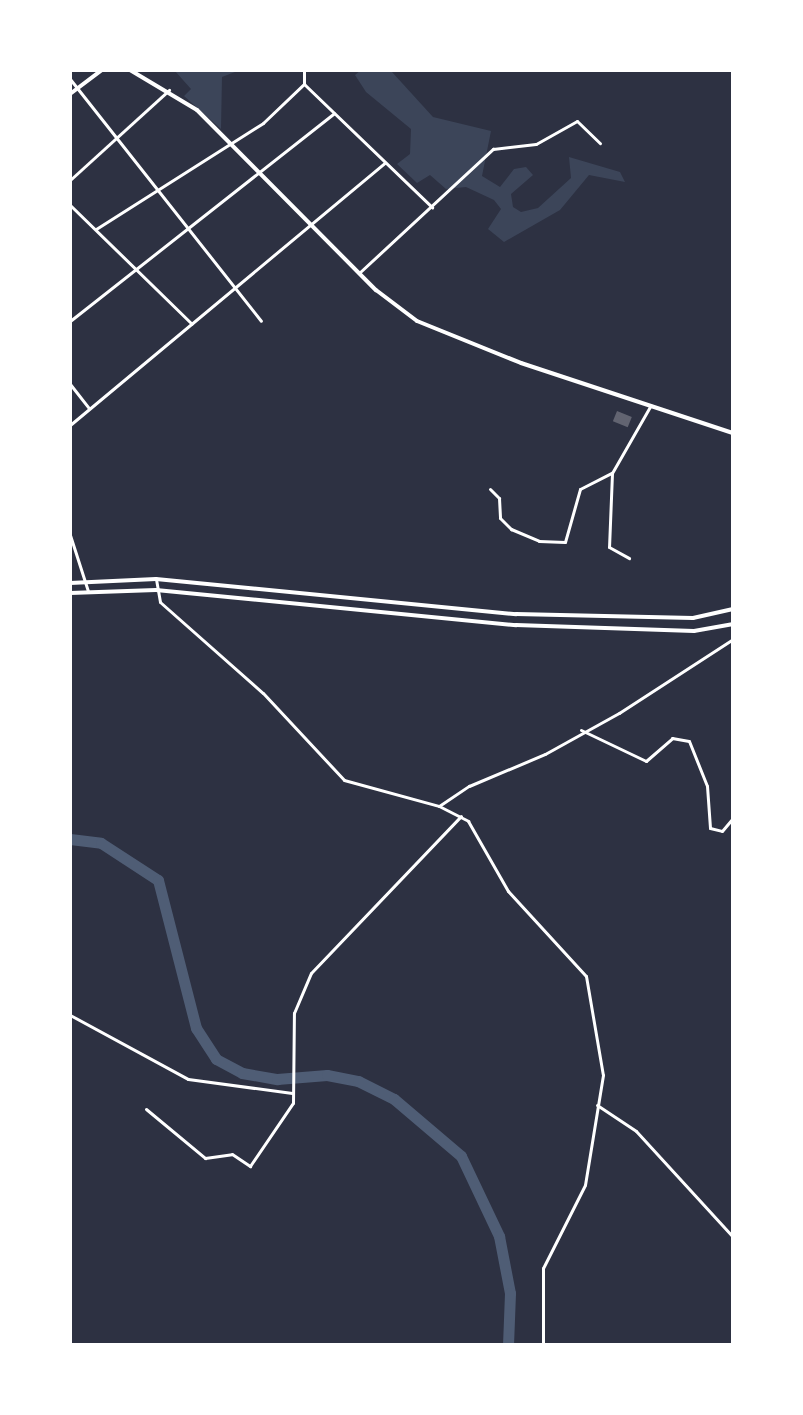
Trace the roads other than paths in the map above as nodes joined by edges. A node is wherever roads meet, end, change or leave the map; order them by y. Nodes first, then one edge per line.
1 (102, 70) edge
2 (130, 70) edge
3 (304, 70) edge
4 (70, 79) edge
5 (304, 84) junction
6 (78, 87) junction
7 (169, 90) junction
8 (70, 94) edge
9 (334, 113) junction
10 (119, 137) junction
11 (230, 142) junction
12 (600, 143) dead end
13 (385, 163) junction
14 (257, 170) junction
15 (70, 180) edge
16 (158, 186) junction
17 (70, 205) edge
18 (433, 208) junction
19 (312, 224) junction
20 (187, 226) junction
21 (96, 229) junction
22 (134, 267) junction
23 (359, 273) junction
24 (236, 288) junction
25 (70, 321) edge
26 (261, 321) dead end
27 (192, 324) junction
28 (70, 384) edge
29 (651, 405) junction
30 (89, 408) junction
31 (70, 425) edge
32 (733, 433) edge
33 (612, 473) junction
34 (490, 489) dead end
35 (70, 535) edge
36 (629, 558) dead end
37 (156, 579) junction
38 (88, 581) junction
39 (70, 583) edge
40 (156, 590) junction
41 (88, 591) junction
42 (70, 593) edge
43 (733, 609) edge
44 (733, 624) edge
45 (733, 639) edge
46 (581, 730) junction
47 (439, 806) junction
48 (461, 816) junction
49 (733, 818) edge
50 (70, 1015) edge
51 (294, 1092) junction
52 (597, 1105) junction
53 (146, 1109) dead end
54 (733, 1237) edge
55 (543, 1345) edge

1 - 6 main road
2 - 7 main road
3 - 5 street
4 - 6 street
5 - 9 street
5 - 11 street
6 - 8 main road
6 - 10 street
7 - 10 street
7 - 11 main road
9 - 13 street
9 - 14 street
10 - 15 street
10 - 16 street
11 - 14 main road
11 - 16 street
12 - 18 street
13 - 18 street
13 - 19 street
14 - 19 main road
14 - 20 street
16 - 20 street
16 - 21 street
17 - 21 street
18 - 23 street
19 - 23 main road
19 - 24 street
20 - 22 street
20 - 24 street
21 - 22 street
22 - 25 street
22 - 27 street
23 - 29 main road
24 - 26 street
24 - 27 street
27 - 30 street
28 - 30 street
29 - 32 main road
29 - 33 street
30 - 31 street
33 - 34 street
33 - 36 street
35 - 38 street
37 - 38 main road
37 - 40 street
37 - 43 main road
38 - 39 main road
38 - 41 street
40 - 41 main road
40 - 44 main road
40 - 47 street
41 - 42 main road
45 - 46 street
46 - 47 street
46 - 49 street
47 - 48 street
48 - 51 street
48 - 52 street
50 - 51 street
51 - 53 street
52 - 54 street
52 - 55 street

